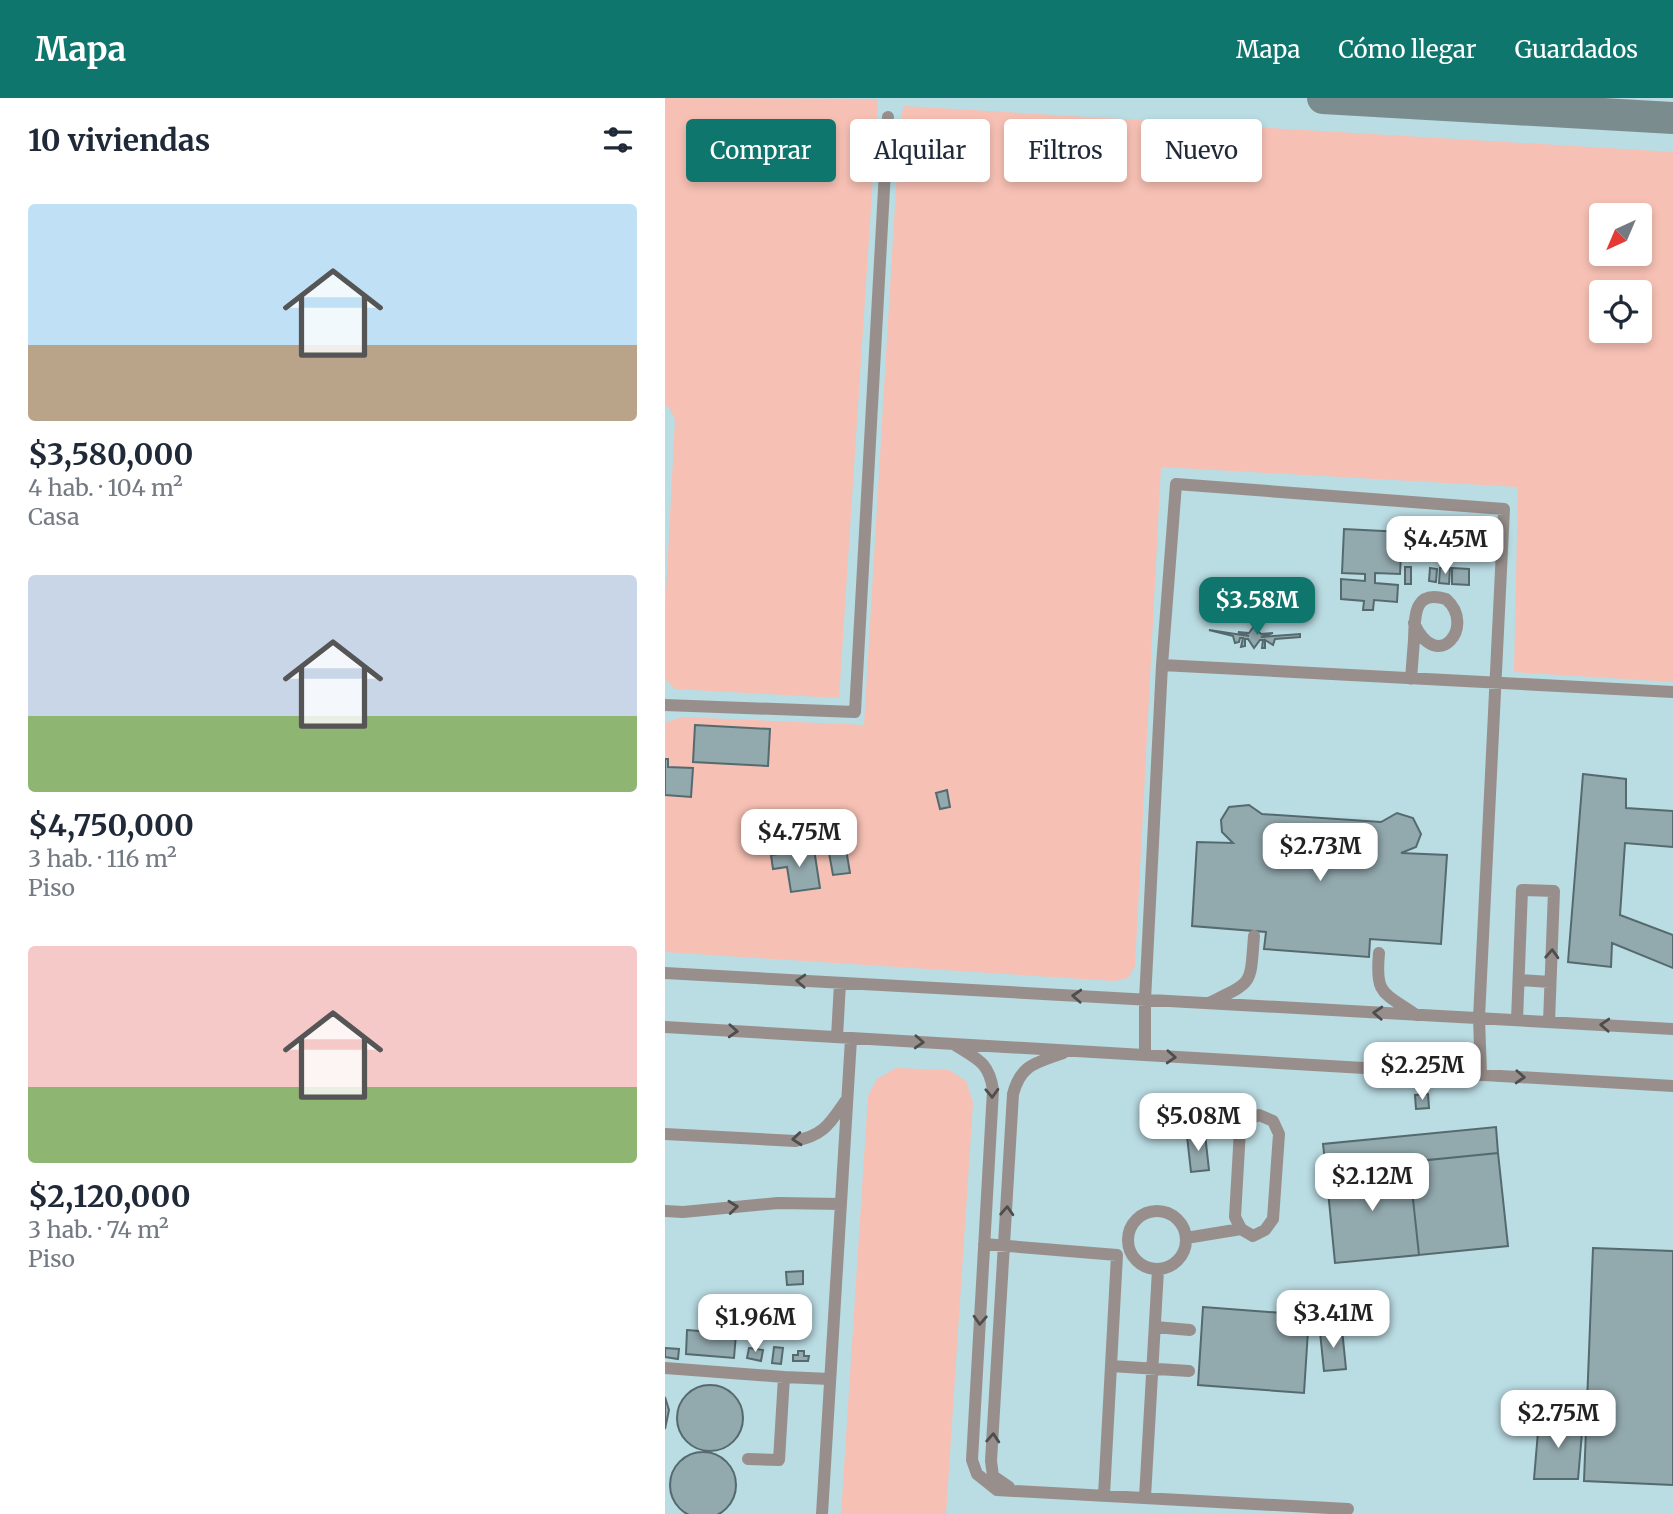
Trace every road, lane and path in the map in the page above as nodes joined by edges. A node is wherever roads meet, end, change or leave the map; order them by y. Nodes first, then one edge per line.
1 (888, 117) dead end
2 (1415, 623) junction
3 (1455, 635) junction
4 (1454, 653) dead end
5 (1162, 665) junction
6 (1411, 679) junction
7 (1496, 683) junction
8 (1673, 692) edge
9 (665, 705) edge
10 (1254, 936) dead end
11 (1380, 953) dead end
12 (665, 973) edge
13 (1519, 980) junction
14 (1550, 982) junction
15 (840, 983) junction
16 (1145, 1000) junction
17 (1208, 1003) junction
18 (1416, 1015) junction
19 (1479, 1018) junction
20 (1517, 1020) junction
21 (1549, 1022) junction
22 (665, 1027) edge
23 (1673, 1029) edge
24 (837, 1037) junction
25 (851, 1039) junction
26 (952, 1044) junction
27 (1068, 1051) junction
28 (1145, 1055) junction
29 (1481, 1075) junction
30 (1673, 1086) edge
31 (847, 1099) junction
32 (665, 1134) edge
33 (841, 1204) junction
34 (665, 1211) edge
35 (1241, 1229) junction
36 (1186, 1238) junction
37 (984, 1244) junction
38 (1005, 1246) junction
39 (1128, 1247) junction
40 (1117, 1255) junction
41 (1158, 1270) junction
42 (1155, 1327) junction
43 (1190, 1330) dead end
44 (1111, 1366) junction
45 (665, 1368) edge
46 (1152, 1369) junction
47 (1188, 1371) dead end
48 (784, 1377) junction
49 (830, 1379) junction
50 (748, 1459) dead end
51 (1019, 1491) junction
52 (1104, 1495) junction
53 (1145, 1497) junction
54 (1348, 1509) dead end
55 (822, 1514) edge

1 - 9 street
2 - 3 street
2 - 3 street
2 - 6 street
3 - 4 street
5 - 6 street
5 - 7 street
5 - 16 street
6 - 7 street
7 - 8 street
7 - 19 street
10 - 17 street
11 - 18 street
15 -> 12 street
13 - 14 street
14 -> 13 street
13 - 20 street
14 - 21 street
16 -> 15 street
15 - 24 street
16 - 17 street
16 - 28 street
18 -> 17 street
18 - 19 street
19 - 20 street
19 - 29 street
20 - 21 street
23 -> 21 street
22 -> 24 street
24 - 25 street
25 -> 26 street
25 - 31 street
26 - 27 street
26 -> 37 street
27 - 28 street
38 -> 27 street
28 -> 29 street
29 -> 30 street
31 -> 32 street
31 - 33 street
34 -> 33 street
33 - 49 street
35 - 35 street
35 - 36 street
36 - 39 street
36 - 41 street
37 - 38 street
37 -> 51 street
38 - 40 street
51 -> 38 street
39 - 40 street
39 - 41 street
40 - 44 street
41 - 42 street
42 - 43 street
42 - 46 street
44 - 46 street
44 - 52 street
45 - 48 street
46 - 47 street
46 - 53 street
48 - 49 street
48 - 50 street
49 - 55 street
51 - 52 street
52 - 53 street
53 - 54 street

